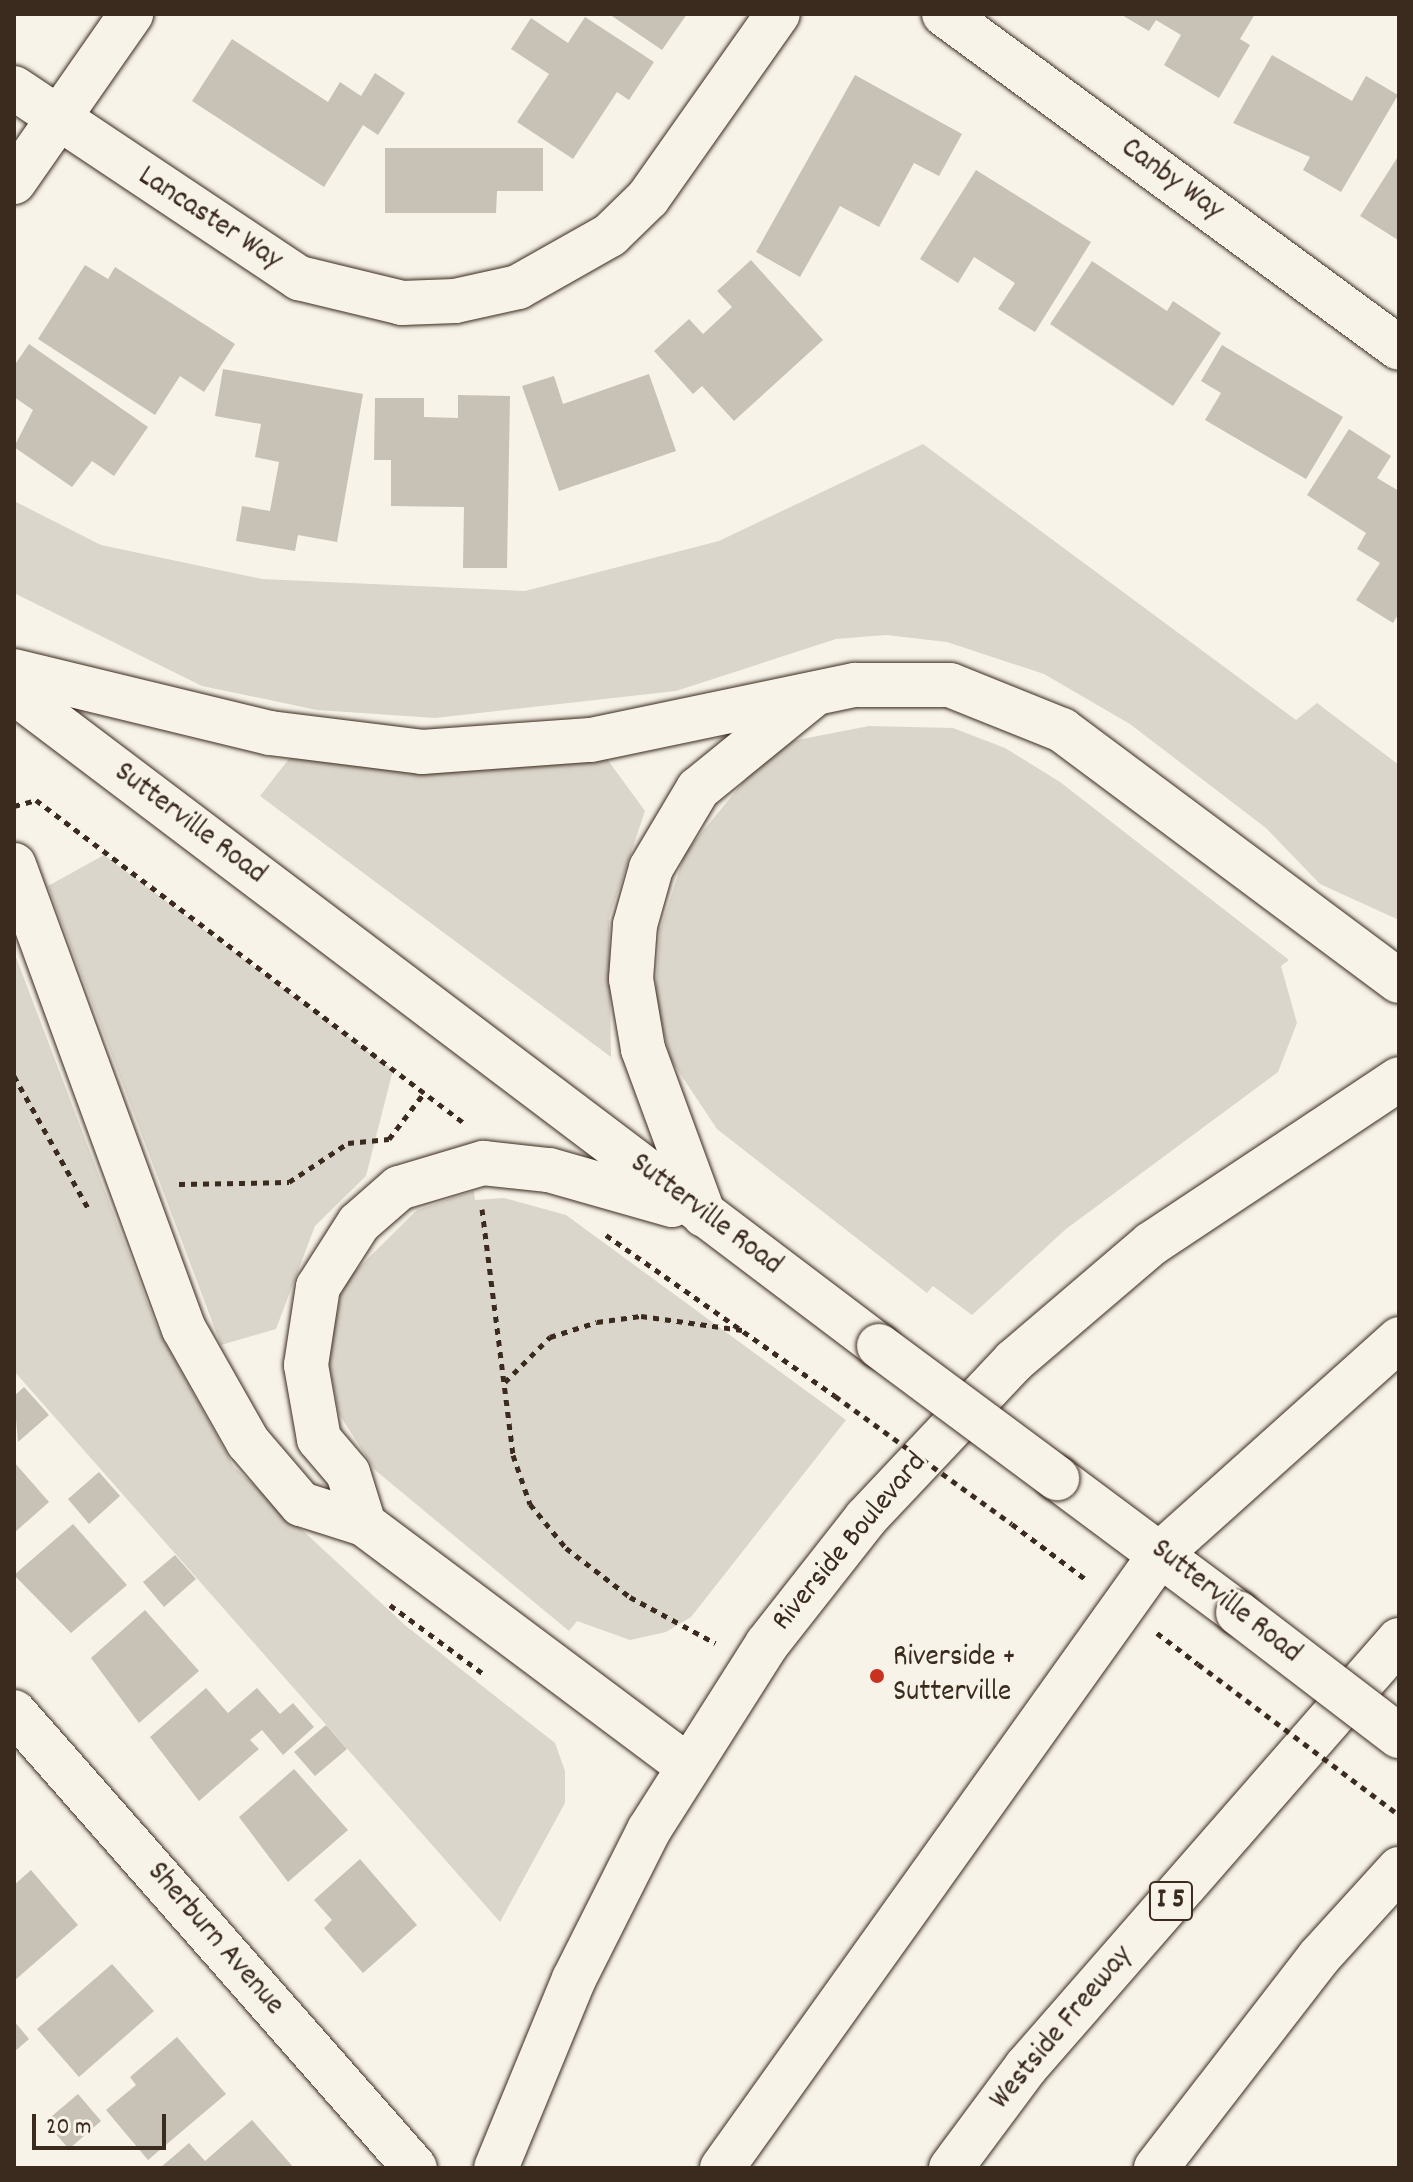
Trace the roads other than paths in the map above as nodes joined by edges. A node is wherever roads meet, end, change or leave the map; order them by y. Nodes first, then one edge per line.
1 (131, 14) edge
2 (778, 14) edge
3 (944, 14) edge
4 (14, 88) edge
5 (59, 119) junction
6 (14, 182) edge
7 (1399, 348) edge
8 (14, 671) edge
9 (14, 692) edge
10 (817, 692) junction
11 (14, 865) edge
12 (1399, 981) edge
13 (1399, 1079) edge
14 (704, 1215) junction
15 (1399, 1339) edge
16 (364, 1524) junction
17 (1162, 1552) junction
18 (1399, 1640) edge
19 (14, 1712) edge
20 (1399, 1736) edge
21 (687, 1766) junction
22 (1399, 1869) edge
23 (415, 2168) edge
24 (496, 2168) edge
25 (722, 2168) edge
26 (951, 2168) edge
27 (1156, 2168) edge

1 - 5 main road
2 - 5 main road, Lancaster Way
3 - 7 main road, Canby Way
4 - 5 main road, Lancaster Way
5 - 6 main road
8 - 10 main road
9 - 14 main road, Sutterville Road
10 - 12 main road
10 - 14 main road
11 - 16 main road
13 - 21 main road, Riverside Boulevard
14 - 16 main road
14 - 17 main road, Sutterville Road, bridge
15 - 17 main road
16 - 21 main road
17 - 20 main road, Sutterville Road, bridge
17 - 25 main road
18 - 26 main road, Westside Freeway / I 5
19 - 23 main road, Sherburn Avenue
21 - 24 main road, Riverside Boulevard
22 - 27 main road

